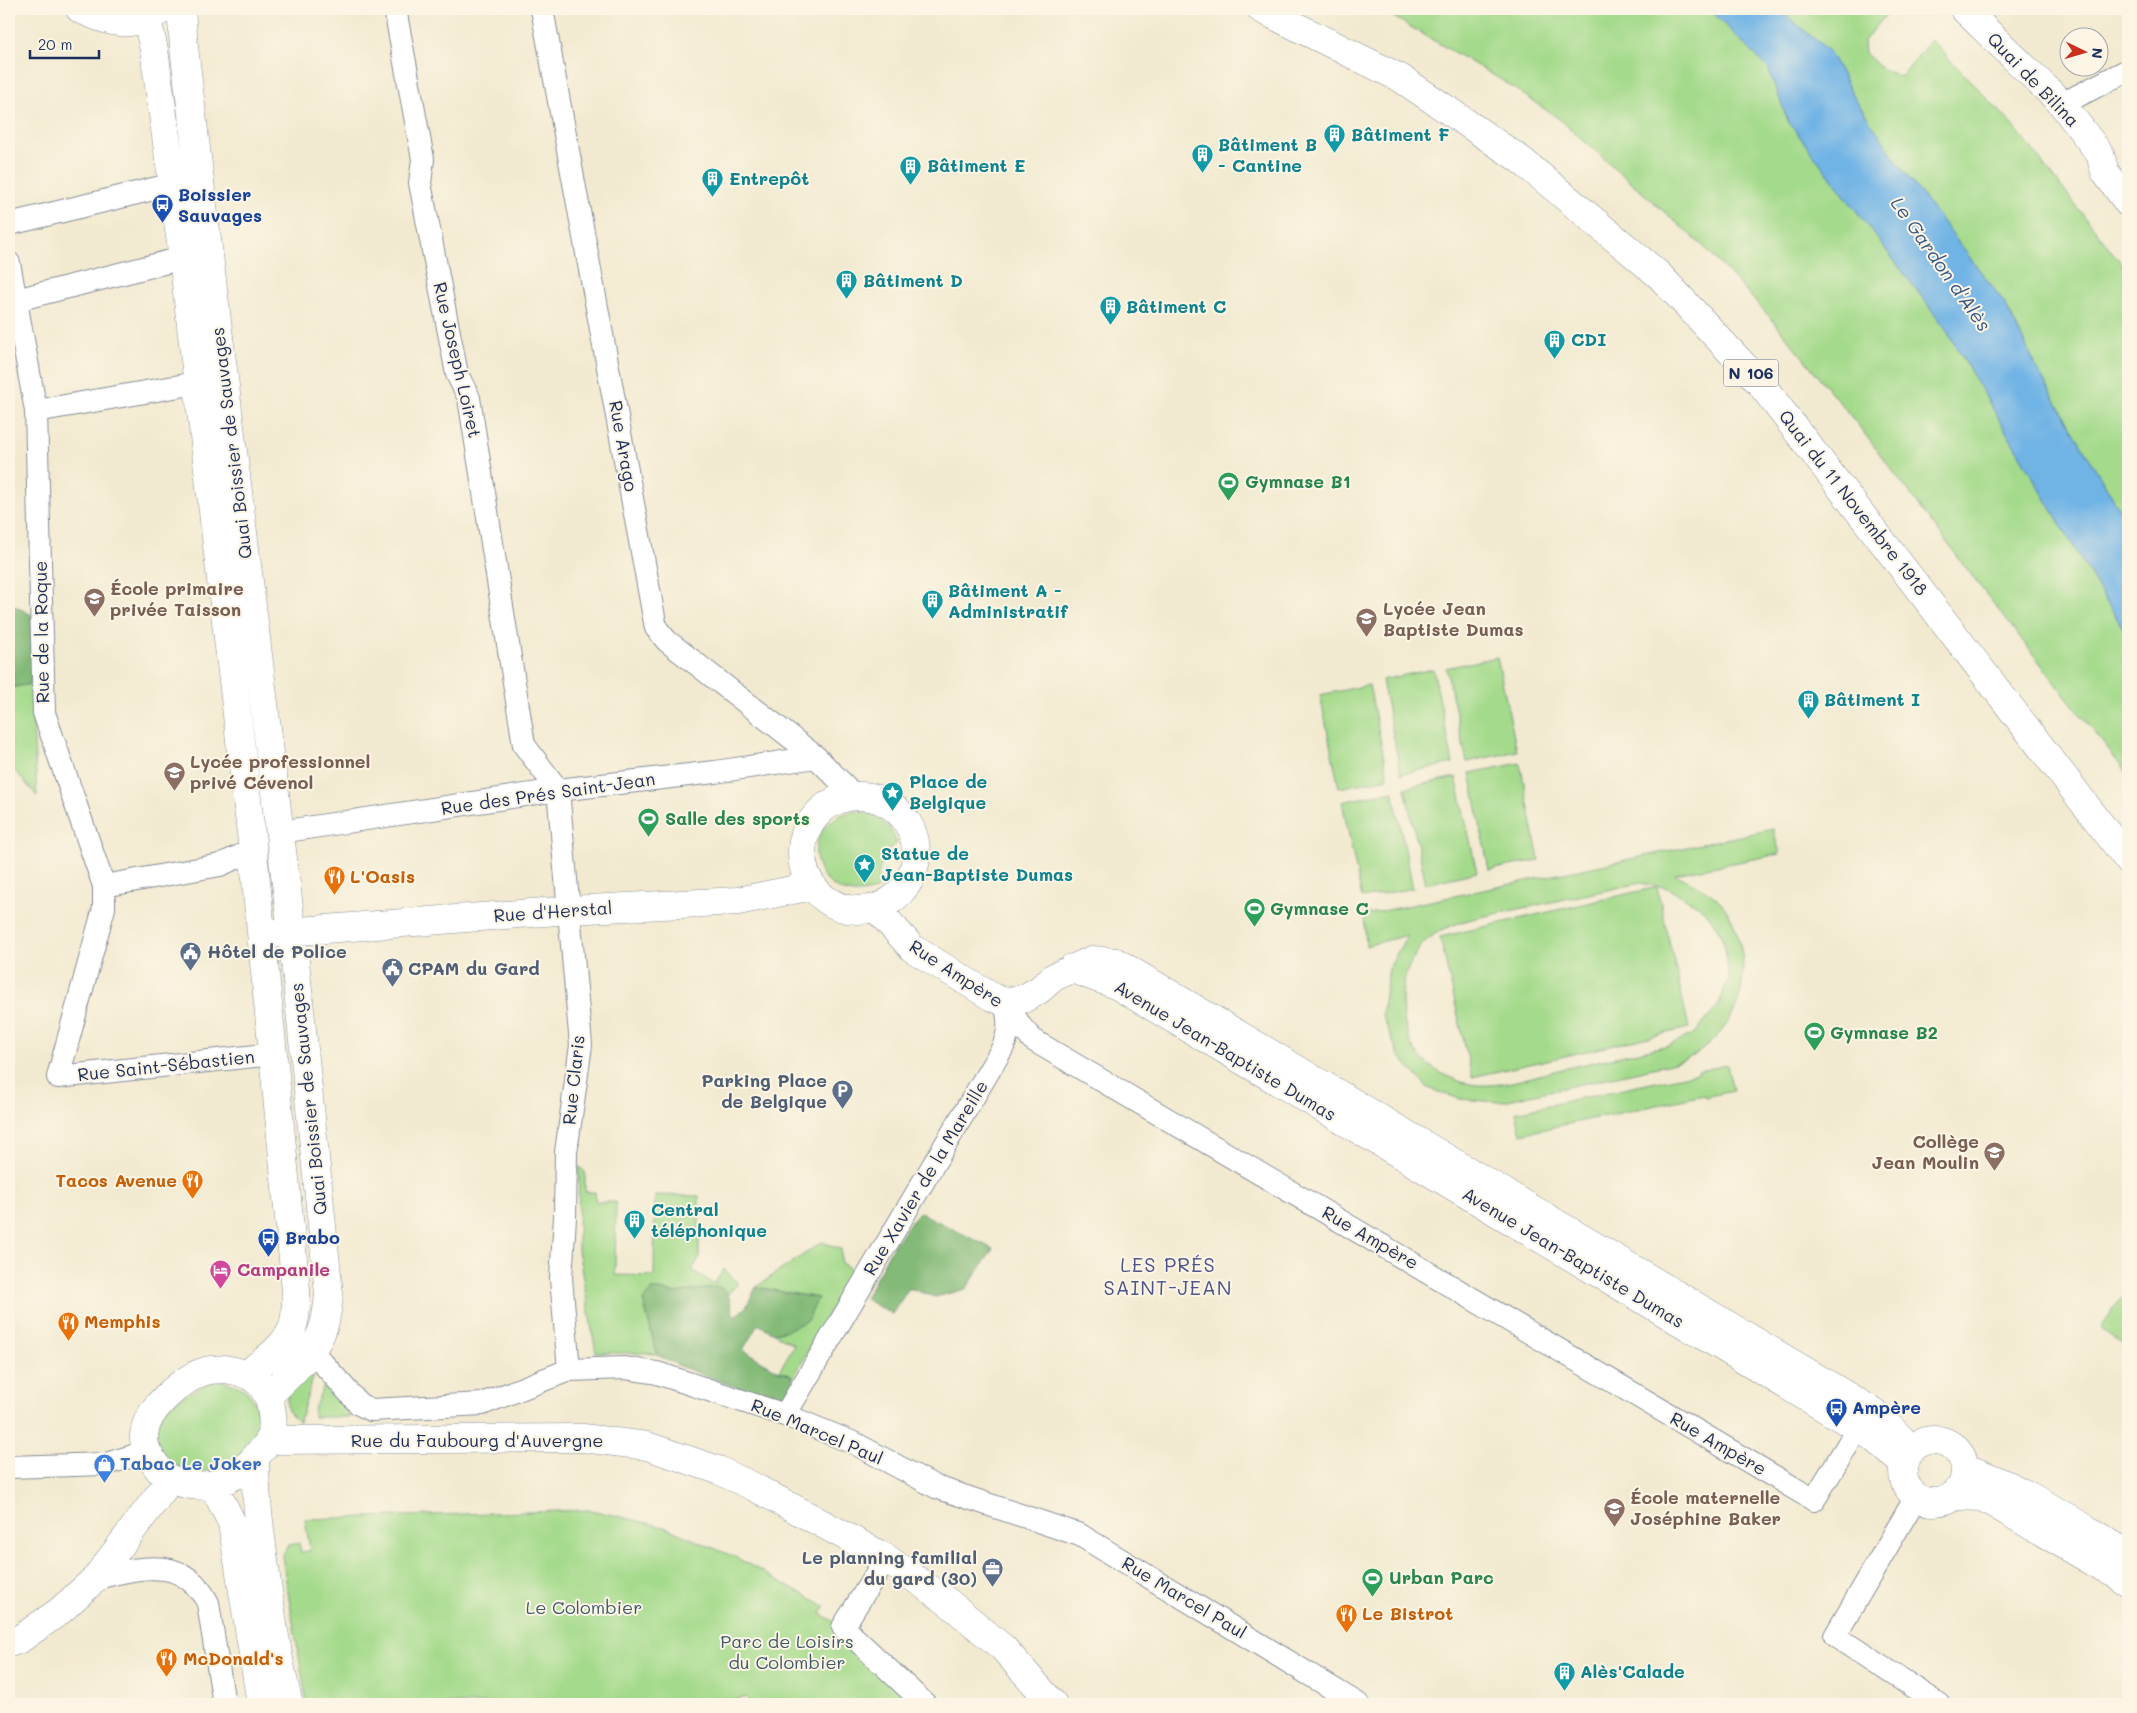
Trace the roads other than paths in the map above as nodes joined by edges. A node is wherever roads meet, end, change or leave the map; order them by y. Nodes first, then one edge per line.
1 (80, 9) edge
2 (182, 9) edge
3 (395, 9) edge
4 (542, 9) edge
5 (1261, 9) edge
6 (1964, 9) edge
7 (155, 14) edge
8 (2128, 70) edge
9 (2062, 104) junction
10 (2100, 154) junction
11 (2128, 173) edge
12 (174, 184) junction
13 (2128, 203) edge
14 (9, 224) edge
15 (183, 258) junction
16 (9, 263) edge
17 (16, 300) junction
18 (197, 383) junction
19 (36, 411) junction
20 (816, 757) junction
21 (558, 790) junction
22 (854, 795) junction
23 (280, 832) junction
24 (252, 850) junction
25 (2128, 860) edge
26 (104, 886) junction
27 (812, 886) junction
28 (876, 908) junction
29 (570, 910) junction
30 (292, 932) junction
31 (262, 934) junction
32 (1072, 968) junction
33 (1005, 1002) junction
34 (274, 1054) junction
35 (58, 1077) joint
36 (312, 1350) junction
37 (569, 1370) junction
38 (247, 1374) junction
39 (269, 1395) junction
40 (785, 1415) junction
41 (1858, 1428) junction
42 (262, 1449) junction
43 (146, 1452) junction
44 (1907, 1456) junction
45 (9, 1466) edge
46 (1965, 1468) junction
47 (170, 1480) junction
48 (213, 1485) junction
49 (1952, 1496) junction
50 (1916, 1497) junction
51 (2128, 1554) edge
52 (886, 1558) junction
53 (96, 1578) junction
54 (2128, 1582) edge
55 (9, 1643) edge
56 (1044, 1701) edge
57 (224, 1704) edge
58 (261, 1704) edge
59 (289, 1704) edge
60 (925, 1704) edge
61 (1358, 1704) edge
62 (1939, 1704) edge

1 - 7 main road
2 - 23 main road, Quai Boissier de Sauvages
3 - 21 street, Rue Joseph Loiret
4 - 20 street, Rue Arago
5 - 25 main road, Quai du 11 Novembre 1918 / N 106
6 - 9 main road, Quai de Bilina
7 - 12 main road, Quai Boissier de Sauvages
8 - 9 street
9 - 10 main road, Quai de Bilina
10 - 11 main road, Quai de Bilina
10 - 13 main road, Quai de Bilina
12 - 14 street
12 - 15 main road, Quai Boissier de Sauvages
15 - 17 street
15 - 18 main road, Quai Boissier de Sauvages
16 - 17 street, Rue de la Roque
17 - 19 street, Rue de la Roque
18 - 19 street
18 - 24 main road, Quai Boissier de Sauvages
19 - 26 street, Rue de la Roque
20 - 21 street, Rue des Prés Saint-Jean
20 - 22 street, Rue Arago
21 - 23 street, Rue des Prés Saint-Jean
21 - 29 street, Rue Claris
22 - 27 main road
22 - 28 main road
23 - 24 main road
23 - 30 main road, Quai Boissier de Sauvages
24 - 26 street
24 - 31 main road, Quai Boissier de Sauvages
26 - 35 street, Rue de la Roque
27 - 28 main road
27 - 29 main road, Rue d'Herstal
28 - 33 main road, Rue Ampère
29 - 30 main road, Rue d'Herstal
29 - 37 street, Rue Claris
30 - 31 main road, Rue d'Herstal
30 - 36 main road, Quai Boissier de Sauvages
31 - 34 main road, Quai Boissier de Sauvages
32 - 33 main road
32 - 41 main road, Avenue Jean-Baptiste Dumas
32 - 44 main road, Avenue Jean-Baptiste Dumas
33 - 40 street, Rue Xavier de la Mareille
33 - 41 street, Rue Ampère
34 - 35 street, Rue Saint-Sébastien
34 - 38 main road, Quai Boissier de Sauvages
36 - 37 street, Rue Marcel Paul
36 - 39 main road, Quai Boissier de Sauvages
37 - 40 street, Rue Marcel Paul
38 - 39 main road
38 - 43 main road
39 - 42 main road
40 - 61 street, Rue Marcel Paul
41 - 44 main road, Avenue Jean-Baptiste Dumas
42 - 48 main road
42 - 52 main road, Rue du Faubourg d'Auvergne
42 - 59 main road
43 - 45 street
43 - 47 main road
44 - 46 main road
44 - 50 main road
46 - 49 main road
46 - 51 main road
47 - 48 main road
47 - 53 main road
48 - 58 main road
49 - 50 main road
49 - 54 main road
50 - 62 street
52 - 56 main road, Rue du Faubourg d'Auvergne
52 - 60 street
53 - 55 main road
53 - 57 street

